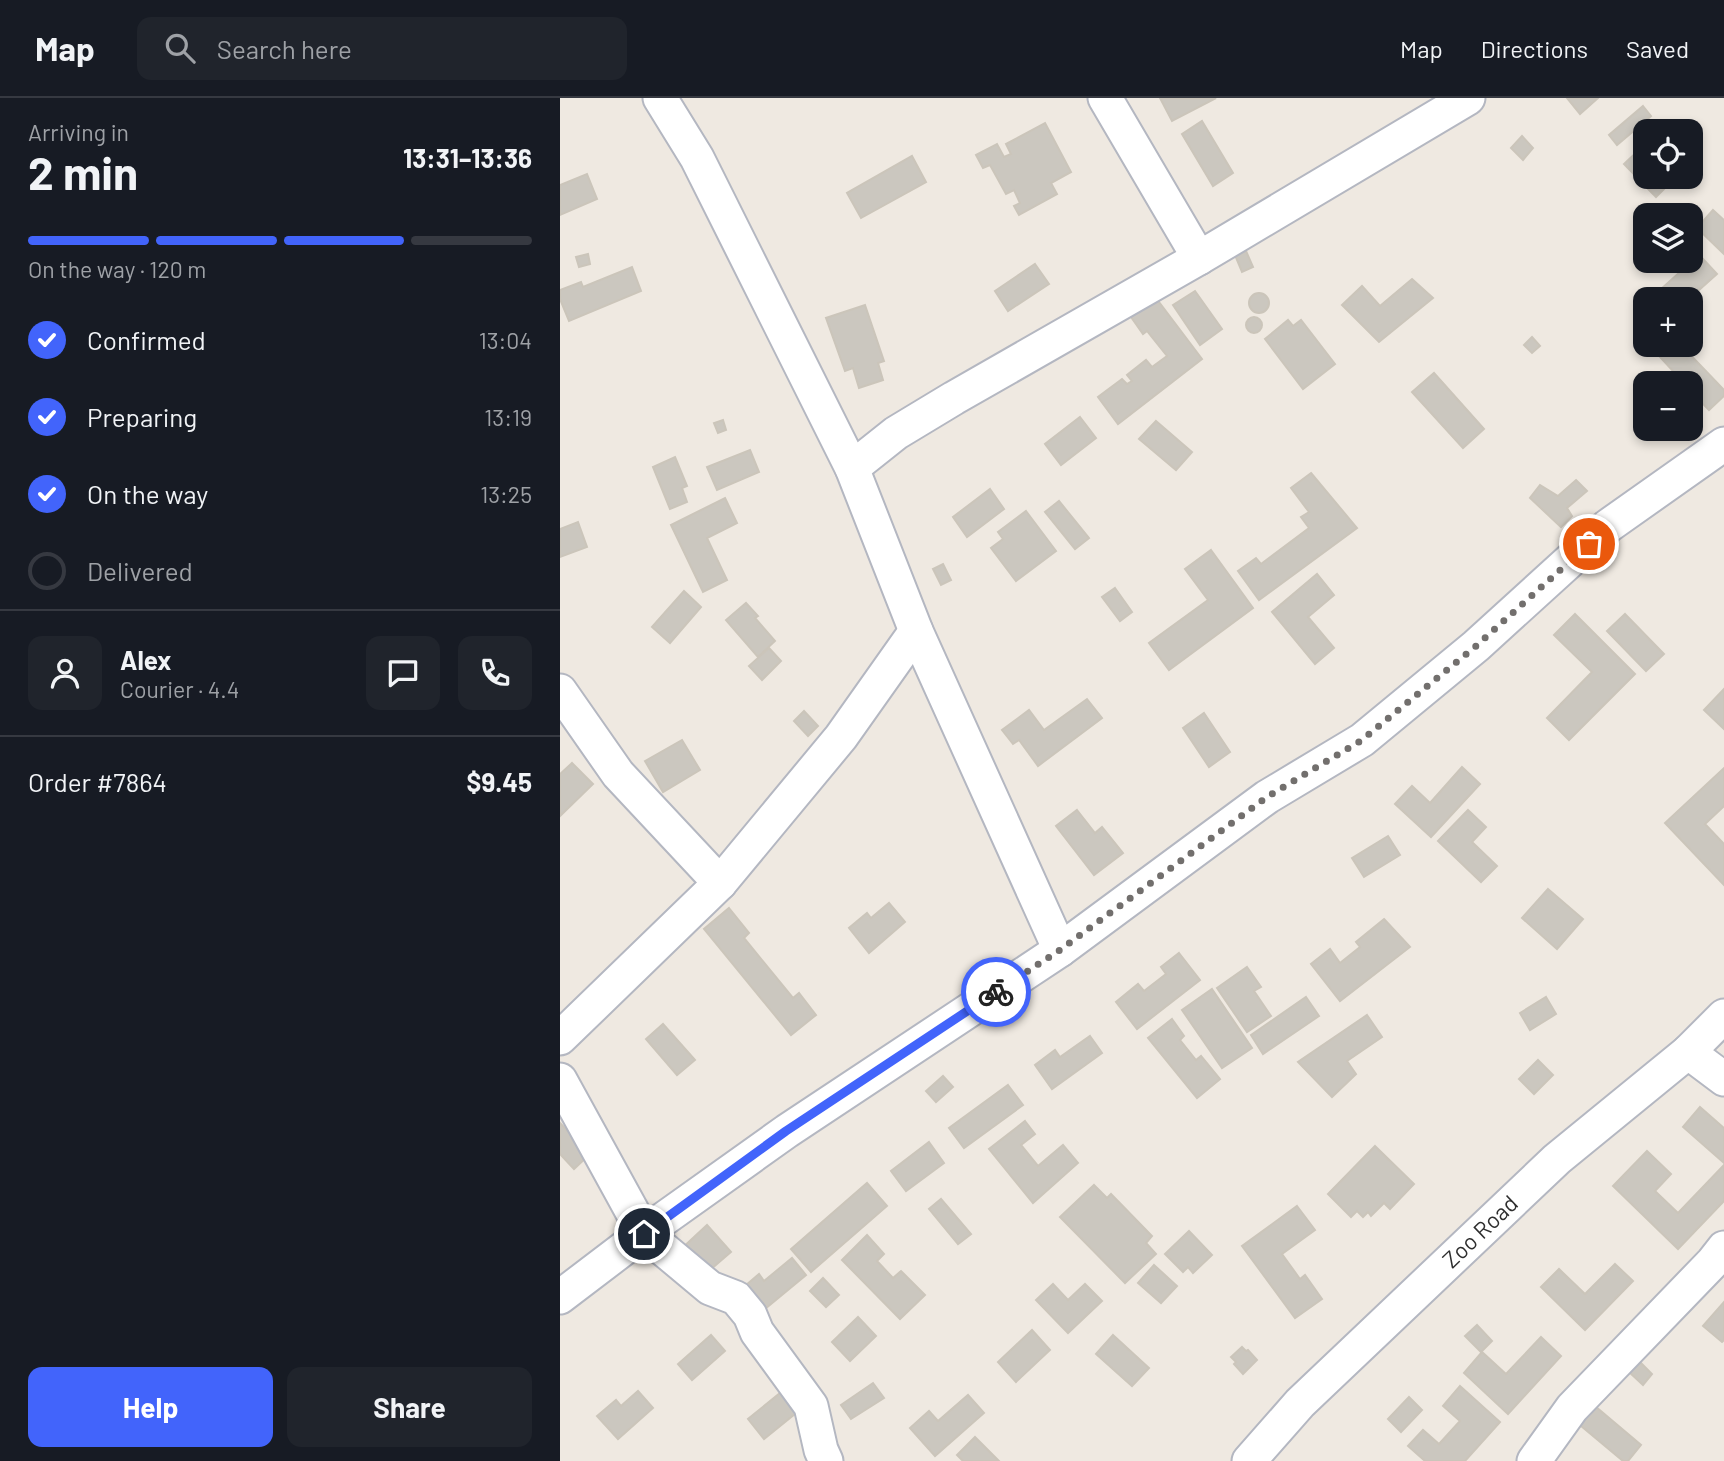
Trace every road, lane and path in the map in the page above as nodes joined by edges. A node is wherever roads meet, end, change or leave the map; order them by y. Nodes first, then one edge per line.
1 (660, 98) edge
2 (1105, 98) edge
3 (1468, 98) edge
4 (1199, 258) junction
5 (1724, 444) edge
6 (852, 468) junction
7 (916, 631) junction
8 (560, 691) edge
9 (720, 883) junction
10 (1060, 950) junction
11 (1724, 1016) edge
12 (560, 1038) edge
13 (1688, 1052) junction
14 (1724, 1079) edge
15 (560, 1080) edge
16 (644, 1234) junction
17 (1724, 1248) edge
18 (560, 1297) edge
19 (1542, 1456) edge
20 (826, 1461) edge
21 (1250, 1461) edge

1 - 6 street
2 - 4 street
3 - 4 street
4 - 6 street
5 - 10 street
6 - 7 street
7 - 9 street
7 - 10 street
8 - 9 street
9 - 12 street
10 - 16 street
11 - 13 street, Zoo Road
13 - 14 street
13 - 21 street, Zoo Road
15 - 16 street
16 - 18 street
16 - 20 street
17 - 19 street

